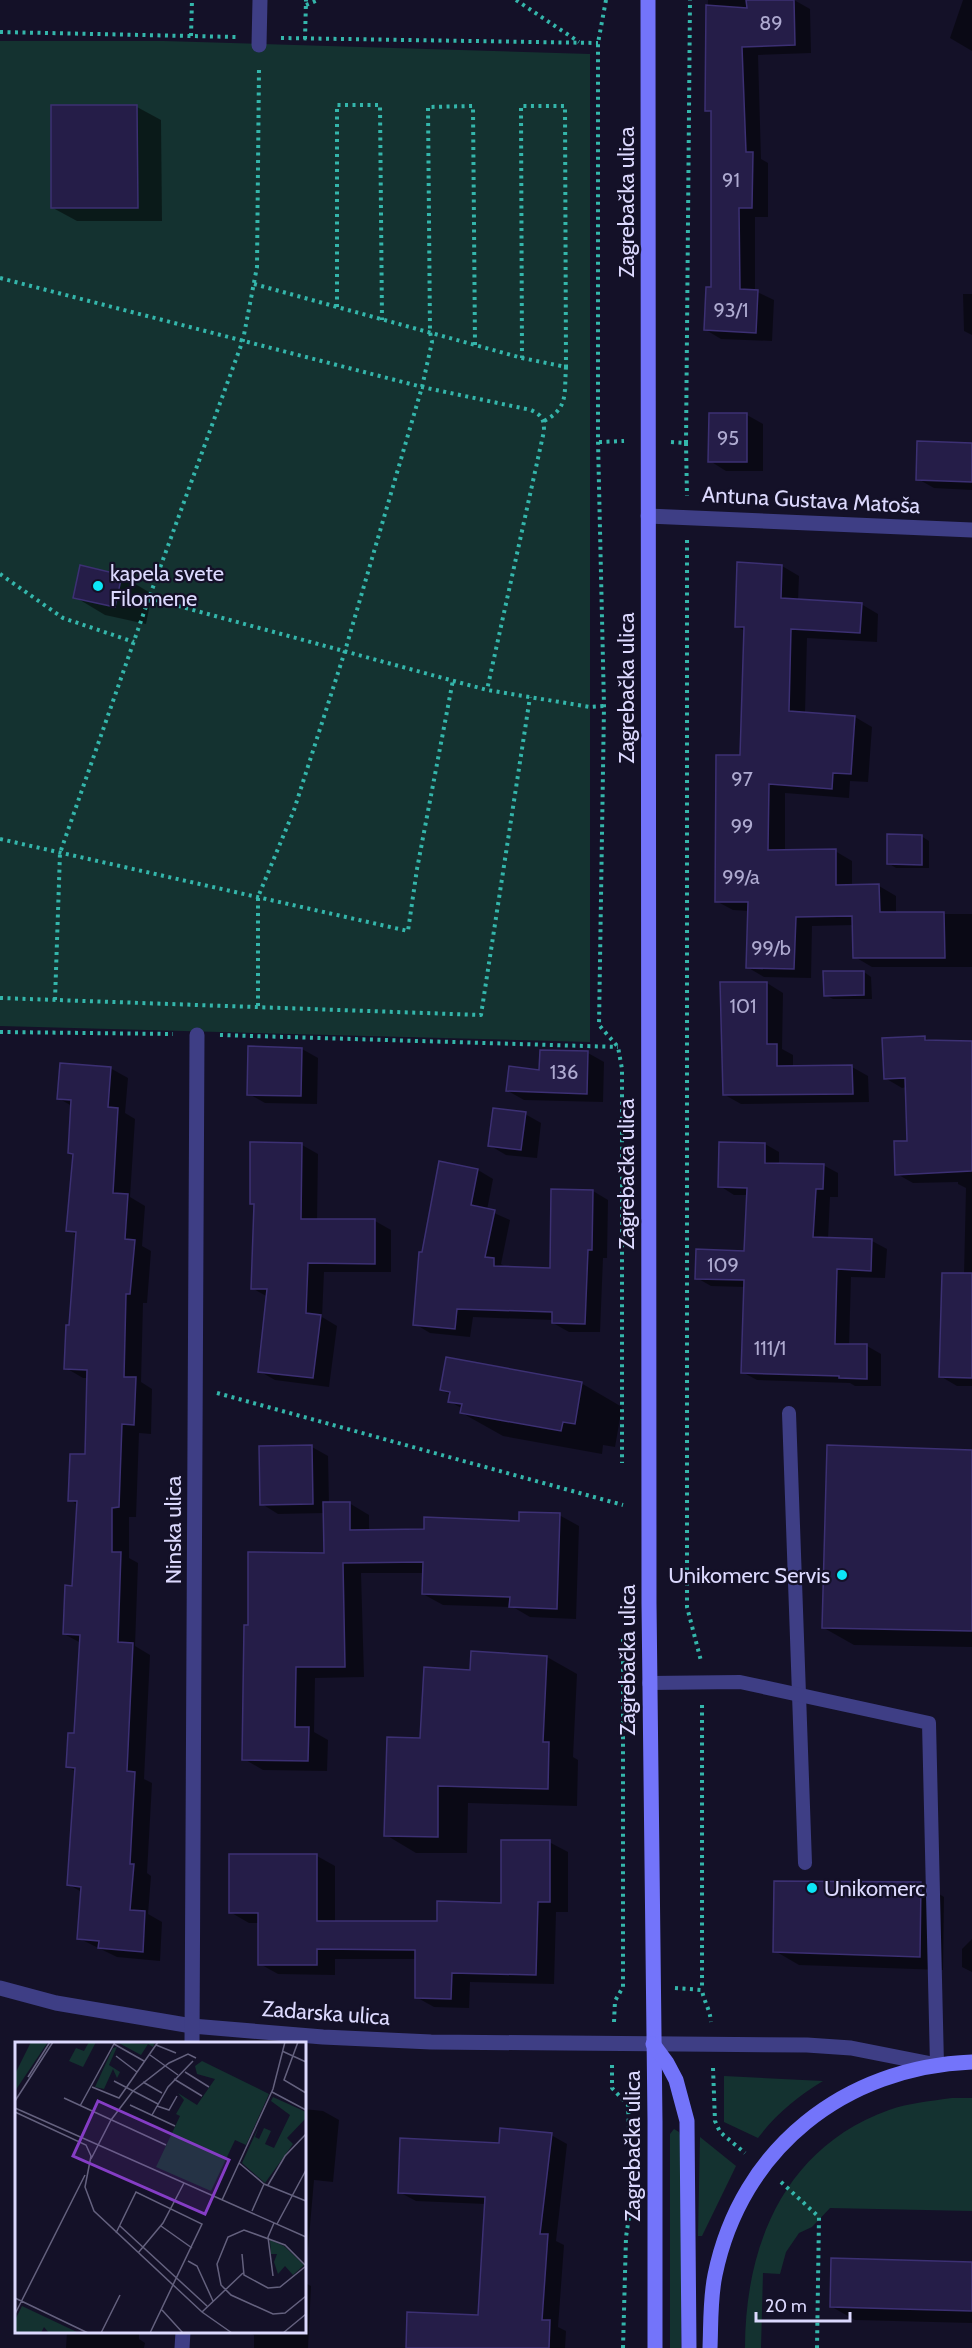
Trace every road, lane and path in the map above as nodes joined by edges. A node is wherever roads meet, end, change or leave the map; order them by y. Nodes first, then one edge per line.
1 (192, 0) edge
2 (260, 0) edge
3 (318, 0) edge
4 (516, 0) edge
5 (606, 0) edge
6 (648, 0) edge
7 (690, 0) edge
8 (306, 3) edge
9 (0, 32) edge
10 (191, 36) junction
11 (306, 39) junction
12 (259, 41) junction
13 (580, 42) junction
14 (598, 43) junction
15 (0, 278) edge
16 (254, 284) junction
17 (337, 307) junction
18 (382, 320) junction
19 (430, 333) junction
20 (243, 340) junction
21 (475, 345) junction
22 (522, 358) junction
23 (566, 367) junction
24 (422, 387) junction
25 (544, 421) junction
26 (649, 441) junction
27 (598, 442) junction
28 (686, 443) junction
29 (648, 516) junction
30 (687, 517) junction
31 (972, 530) edge
32 (0, 574) edge
33 (149, 598) junction
34 (134, 642) junction
35 (345, 651) junction
36 (453, 680) junction
37 (487, 690) junction
38 (530, 697) junction
39 (604, 706) junction
40 (0, 839) edge
41 (60, 853) junction
42 (258, 897) junction
43 (0, 998) edge
44 (55, 1000) junction
45 (258, 1006) junction
46 (0, 1032) edge
47 (197, 1035) junction
48 (618, 1047) junction
49 (196, 1387) junction
50 (789, 1413) dead end
51 (622, 1471) dead end
52 (623, 1493) dead end
53 (623, 1505) junction
54 (623, 1517) dead end
55 (623, 1634) dead end
56 (702, 1682) junction
57 (649, 1683) junction
58 (799, 1695) junction
59 (805, 1863) dead end
60 (0, 1988) edge
61 (702, 1990) dead end
62 (192, 2026) junction
63 (192, 2042) edge
64 (612, 2044) junction
65 (653, 2044) junction
66 (972, 2062) edge
67 (937, 2065) junction
68 (629, 2132) dead end
69 (781, 2182) dead end
70 (630, 2208) dead end
71 (623, 2348) edge
72 (655, 2348) edge
73 (689, 2348) edge
74 (710, 2348) edge
75 (817, 2348) edge

1 - 10 path
2 - 12 street
3 - 8 path
4 - 13 path
5 - 14 path
6 - 26 main road, Zagrebačka ulica
7 - 28 path
8 - 11 path
9 - 10 path
10 - 12 path
11 - 12 path
11 - 13 path
12 - 16 path
13 - 14 path
14 - 27 path
15 - 20 path
16 - 17 path
16 - 20 path
17 - 18 path
17 - 18 path
18 - 19 path
19 - 21 path
19 - 21 path
19 - 24 path
20 - 24 path
20 - 33 path
21 - 22 path
22 - 23 path
22 - 23 path
23 - 25 path
24 - 25 path
24 - 35 path
25 - 37 path
26 - 27 path
26 - 28 path
26 - 29 main road, Zagrebačka ulica
27 - 39 path
28 - 30 path
29 - 30 street, Antuna Gustava Matoša
29 - 57 main road, Zagrebačka ulica
30 - 31 street, Antuna Gustava Matoša
30 - 56 path
32 - 34 path
33 - 34 path
33 - 35 path
34 - 41 path
35 - 36 path
35 - 42 path
36 - 37 path
36 - 42 path
37 - 38 path
38 - 39 path
38 - 45 path
39 - 48 path
40 - 41 path
41 - 42 path
41 - 44 path
42 - 45 path
43 - 44 path
44 - 45 path
46 - 47 path
47 - 48 path
47 - 49 street, Ninska ulica
48 - 51 path
49 - 53 path
49 - 62 street, Ninska ulica
50 - 58 lane
52 - 53 path
53 - 54 path
55 - 64 path
56 - 57 lane
56 - 58 lane
56 - 61 path
57 - 65 main road, Zagrebačka ulica
58 - 59 lane
58 - 67 lane
60 - 62 street, Zadarska ulica
62 - 63 street, Ninska ulica
62 - 64 street, Zadarska ulica
64 - 65 street, Zadarska ulica
64 - 68 path
65 - 67 street, Zadarska ulica
65 - 72 main road, Zagrebačka ulica
65 - 73 main road
66 - 67 main road
67 - 74 main road
69 - 75 path
70 - 71 path

